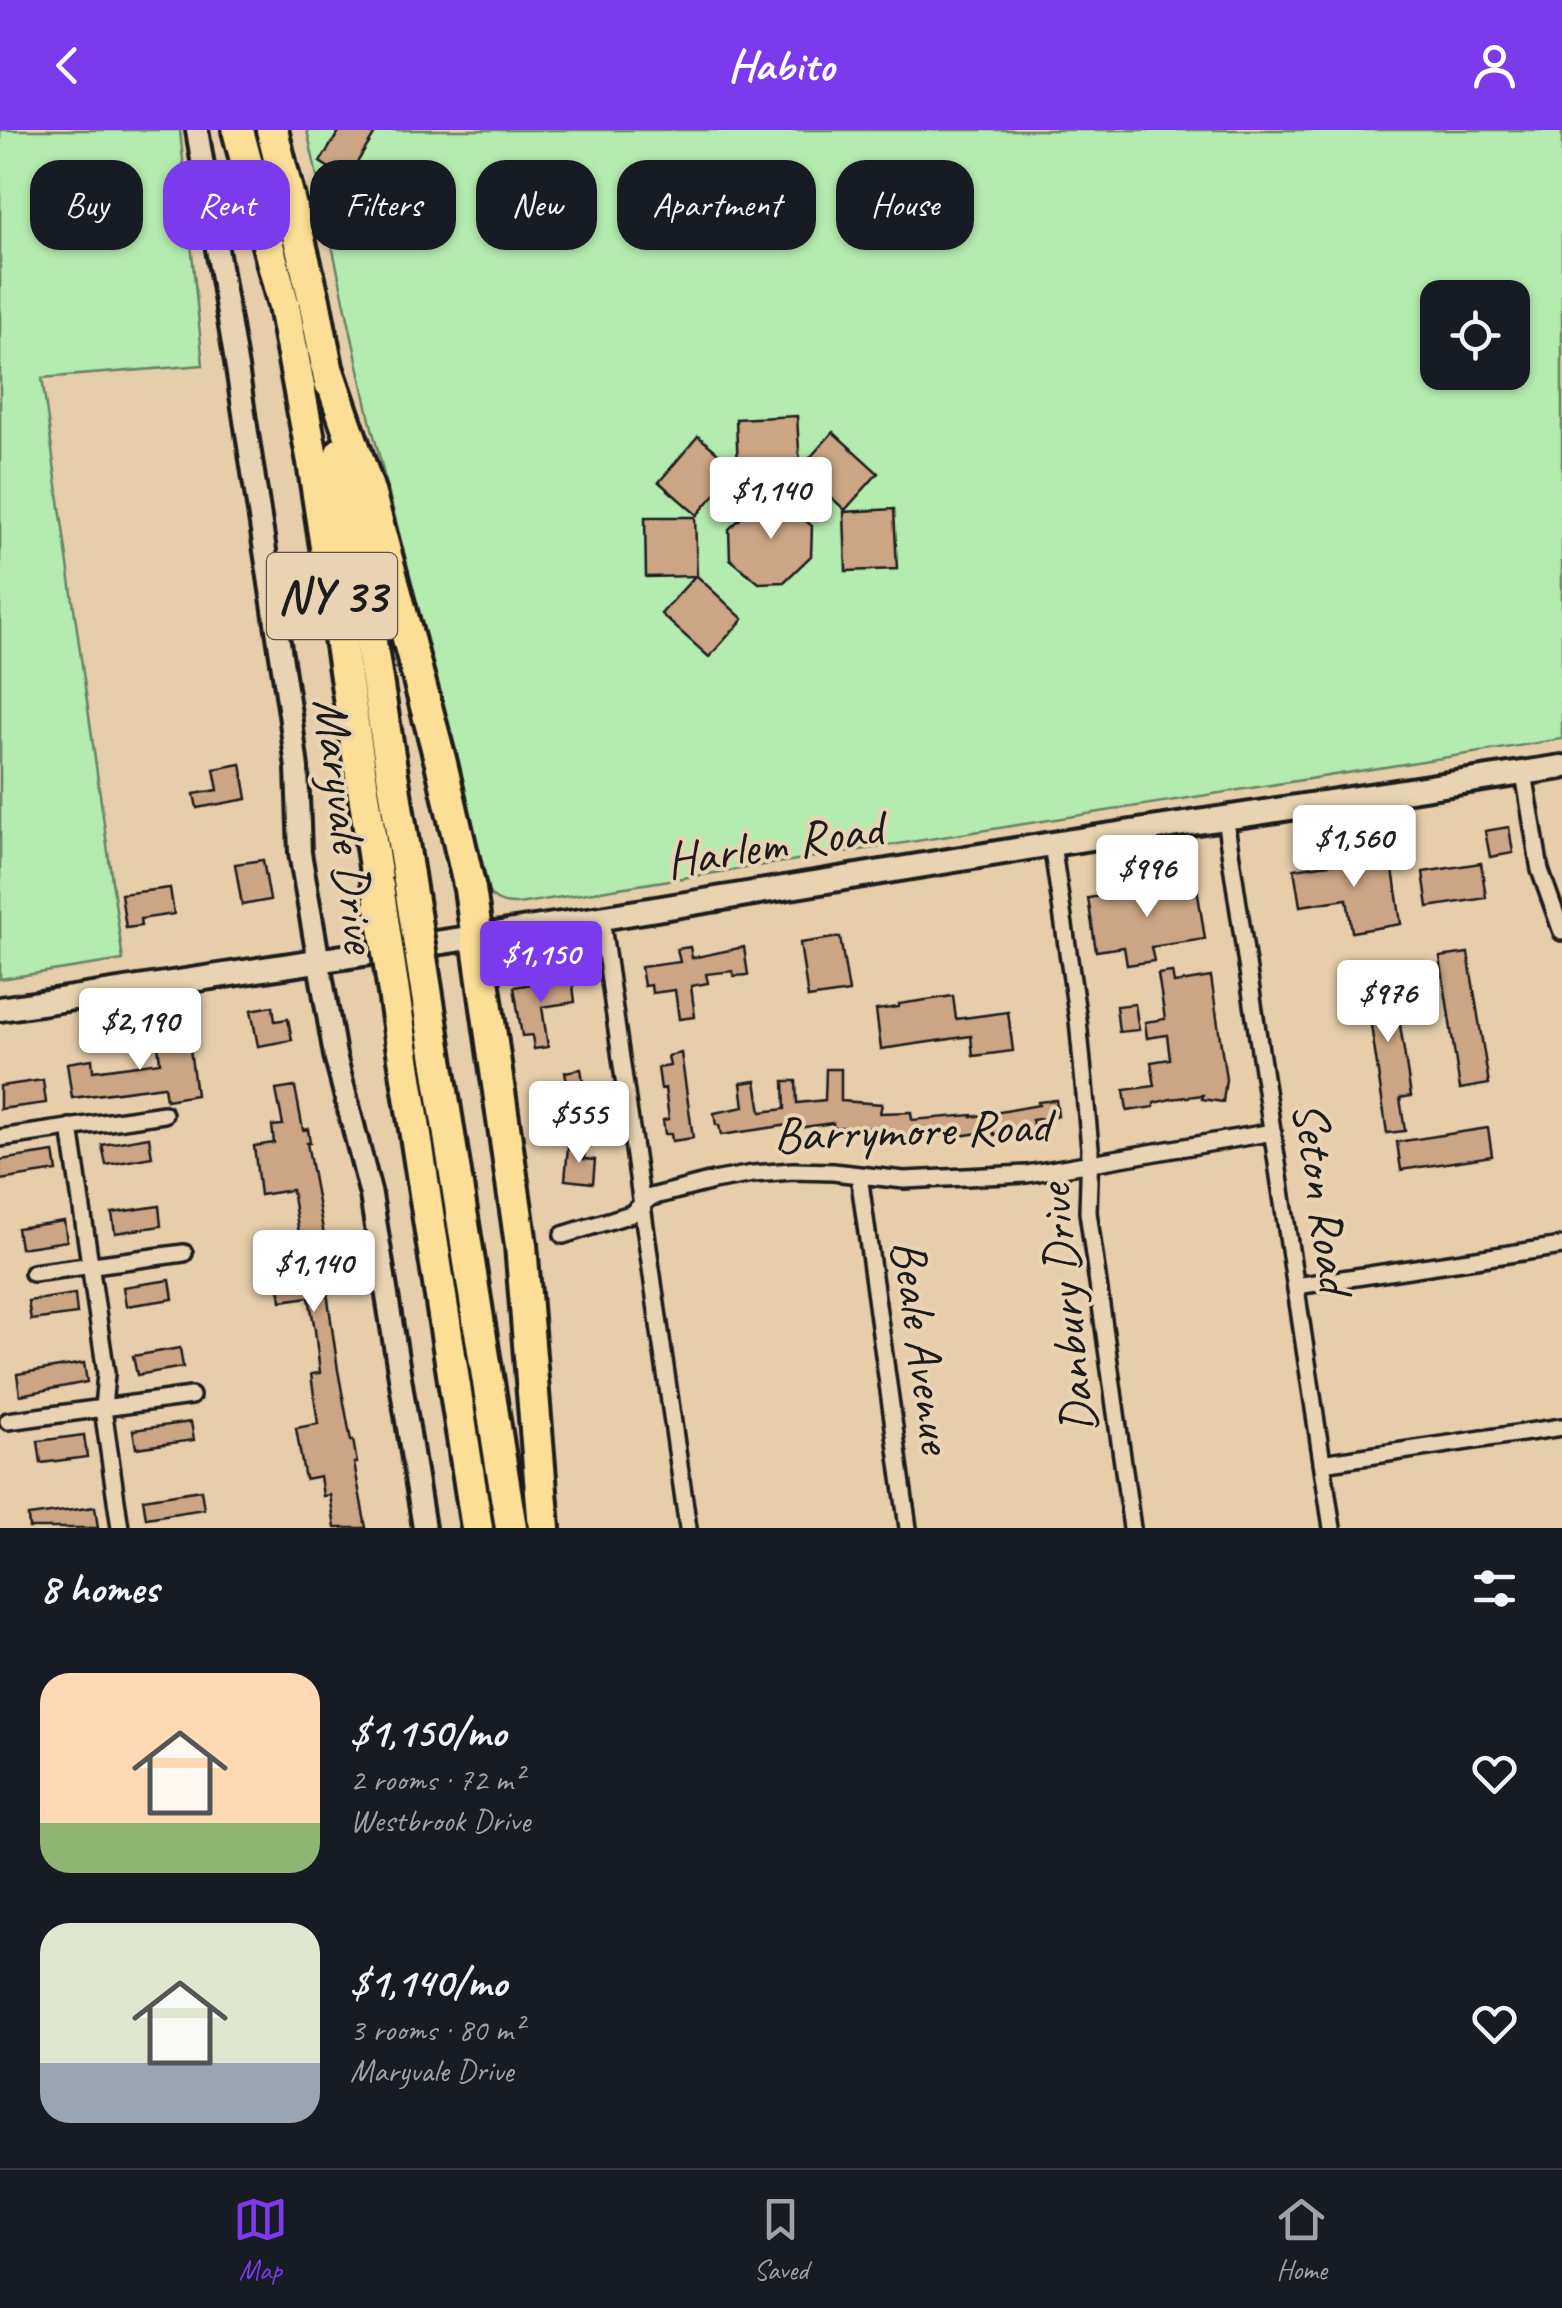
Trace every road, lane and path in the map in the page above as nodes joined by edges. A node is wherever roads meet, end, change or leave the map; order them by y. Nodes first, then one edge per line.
1 (197, 130) edge
2 (238, 130) edge
3 (272, 130) edge
4 (326, 365) junction
5 (1562, 767) edge
6 (1524, 773) junction
7 (1226, 818) junction
8 (1052, 844) junction
9 (602, 918) junction
10 (1562, 932) edge
11 (477, 936) junction
12 (319, 961) junction
13 (0, 1009) edge
14 (164, 1114) dead end
15 (70, 1128) junction
16 (1273, 1132) junction
17 (0, 1138) edge
18 (1090, 1163) junction
19 (859, 1176) junction
20 (642, 1204) junction
21 (563, 1234) dead end
22 (1562, 1246) edge
23 (184, 1253) dead end
24 (89, 1267) junction
25 (33, 1273) dead end
26 (1296, 1286) junction
27 (191, 1396) dead end
28 (103, 1409) junction
29 (8, 1421) dead end
30 (1562, 1426) edge
31 (1322, 1463) junction
32 (120, 1528) edge
33 (424, 1528) edge
34 (477, 1528) edge
35 (512, 1528) edge
36 (544, 1528) edge
37 (688, 1528) edge
38 (908, 1528) edge
39 (1132, 1528) edge
40 (1332, 1528) edge

1 - 12 street, Maryvale Drive
2 - 34 highway, NY 33, bridge
3 - 4 highway, NY 33
4 - 11 highway
4 - 35 highway, NY 33, bridge
5 - 6 main road, Harlem Road
6 - 7 main road, Harlem Road
6 - 10 street
7 - 8 main road, Harlem Road
7 - 16 street, Seton Road
8 - 9 main road, Harlem Road
8 - 18 street, Danbury Drive
9 - 11 main road, Harlem Road
9 - 20 street
11 - 12 main road, Harlem Road
11 - 36 highway
12 - 13 main road, Harlem Road
12 - 33 street, Maryvale Drive
14 - 15 street
15 - 17 street
15 - 24 street
16 - 18 street, Barrymore Road
16 - 26 street, Seton Road
18 - 19 street, Barrymore Road
18 - 39 street, Danbury Drive
19 - 20 street, Barrymore Road
19 - 38 street, Beale Avenue
20 - 21 street, Barrymore Road
20 - 37 street
22 - 26 street
23 - 24 street
24 - 25 street
24 - 28 street
26 - 31 street, Seton Road
27 - 28 street
28 - 29 street
28 - 32 street
30 - 31 street
31 - 40 street, Seton Road

